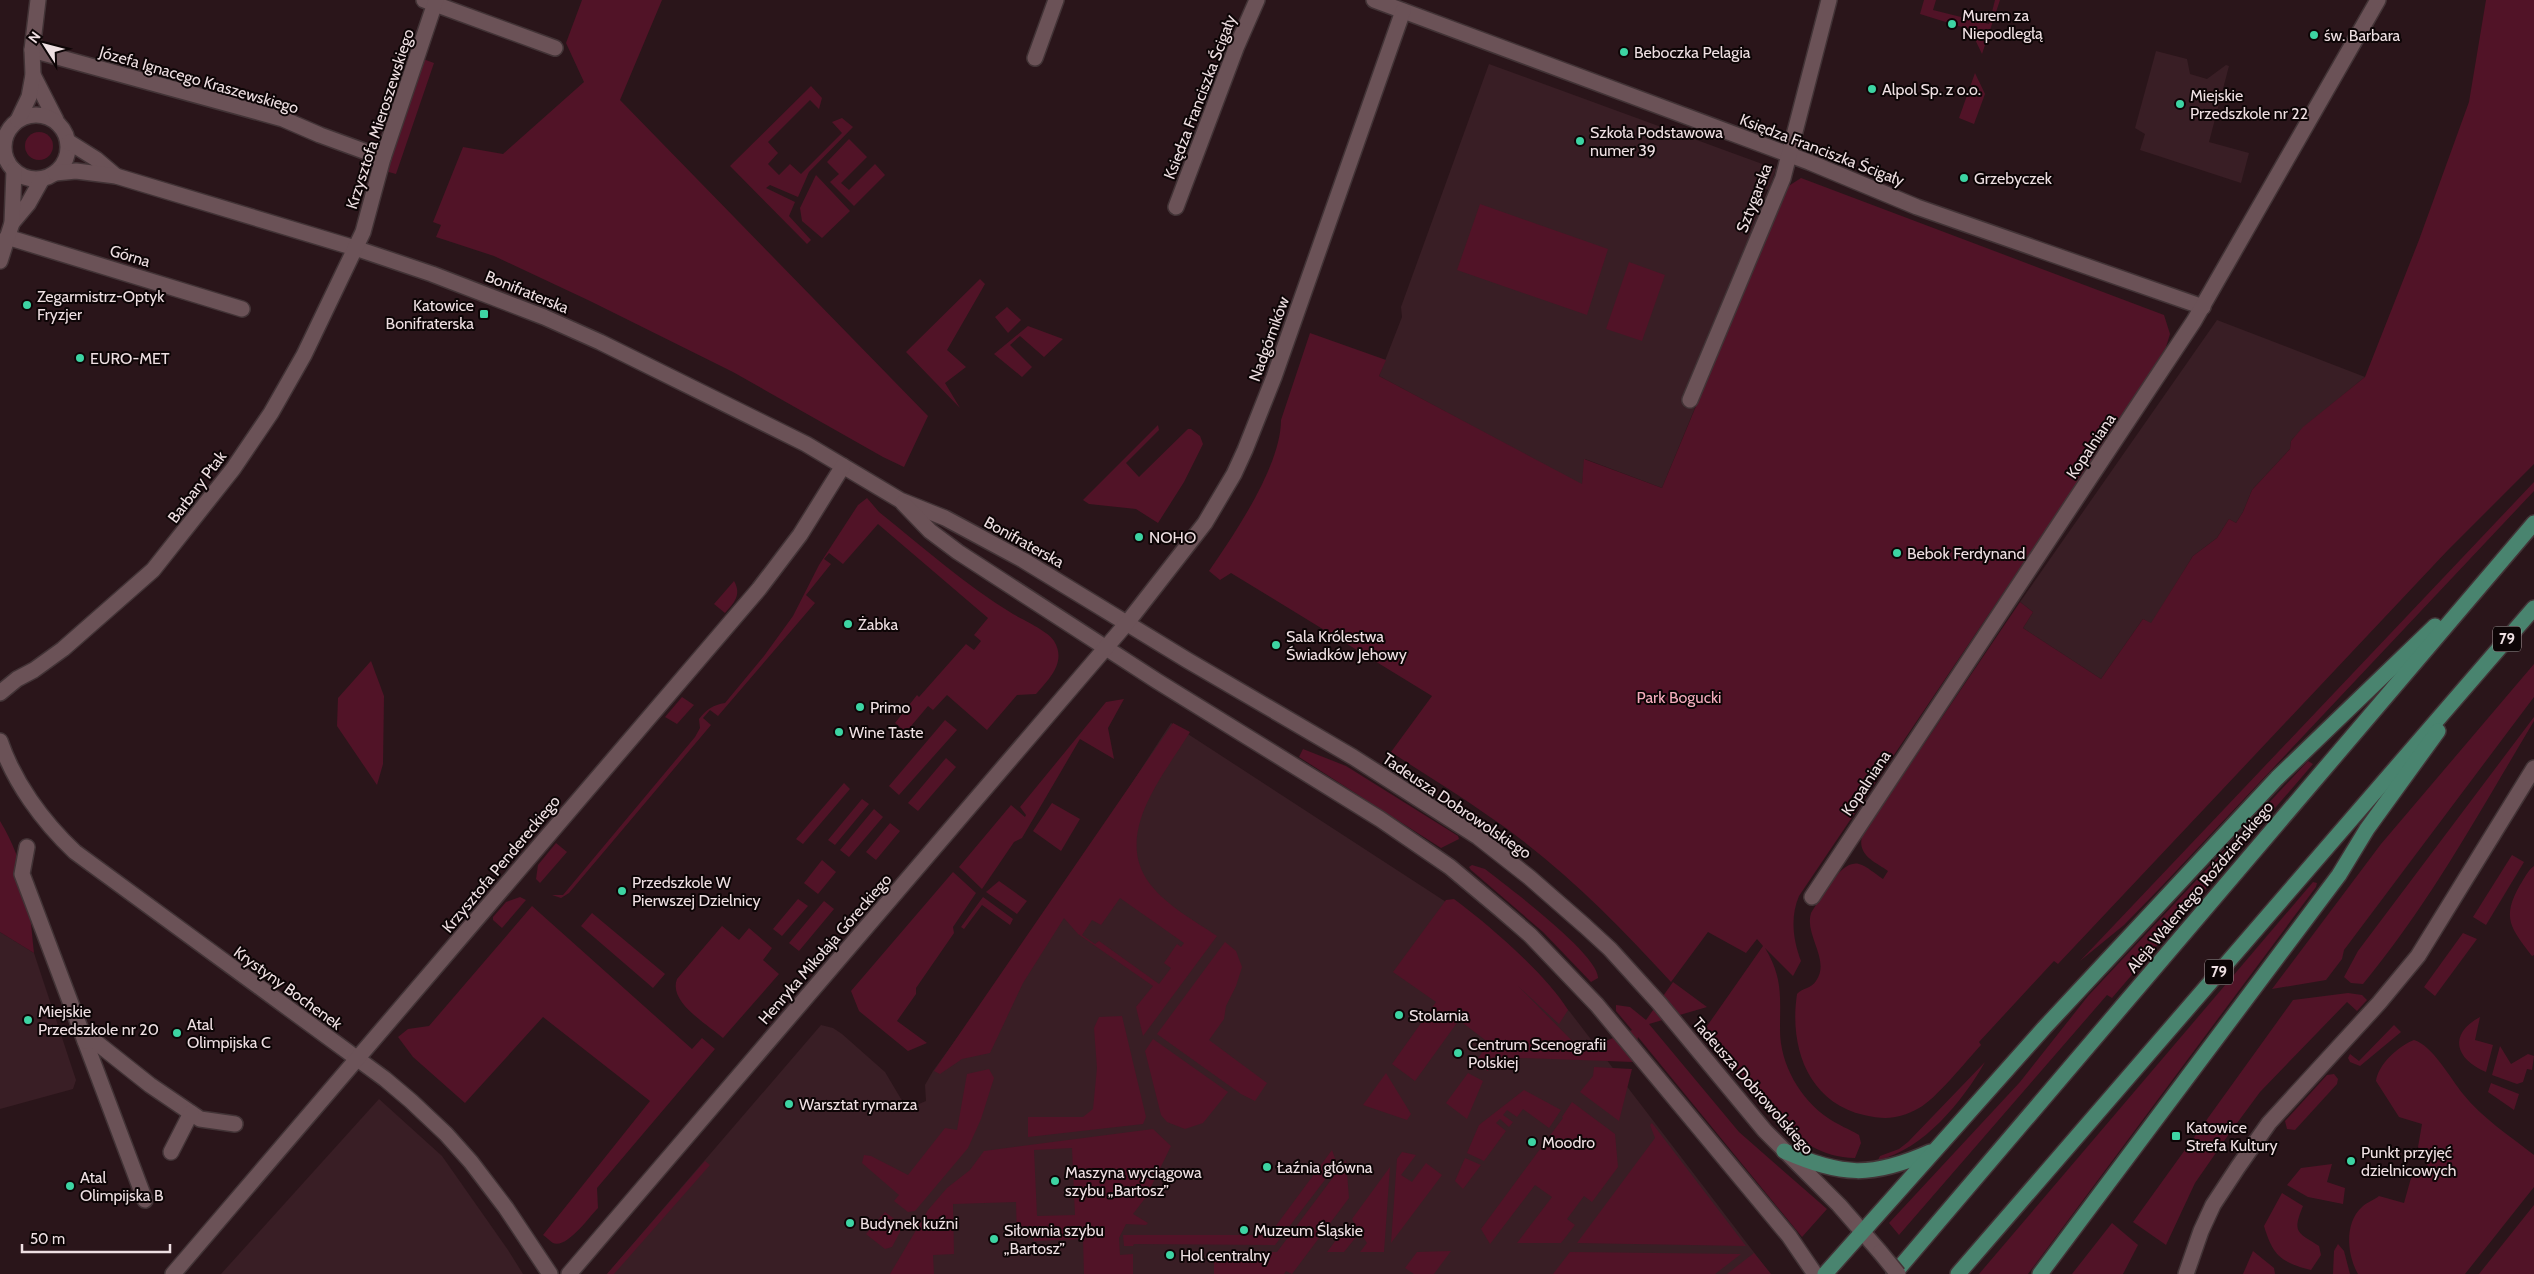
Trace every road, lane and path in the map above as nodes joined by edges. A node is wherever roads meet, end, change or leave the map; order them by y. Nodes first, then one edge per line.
1 (38, 0) edge
2 (1056, 0) edge
3 (1257, 0) edge
4 (1374, 0) edge
5 (1829, 0) edge
6 (2378, 0) edge
7 (432, 1) edge
8 (1403, 11) junction
9 (555, 48) dead end
10 (32, 50) junction
11 (1035, 58) dead end
12 (33, 75) junction
13 (18, 120) junction
14 (56, 120) junction
15 (68, 142) junction
16 (2, 148) edge
17 (1788, 154) junction
18 (383, 158) junction
19 (14, 170) junction
20 (49, 176) junction
21 (116, 176) junction
22 (1176, 207) dead end
23 (10, 230) junction
24 (355, 248) junction
25 (0, 261) edge
26 (2203, 308) junction
27 (242, 309) dead end
28 (1690, 400) dead end
29 (843, 466) junction
30 (900, 500) junction
31 (2534, 523) edge
32 (2499, 564) junction
33 (2534, 608) edge
34 (1128, 623) junction
35 (1106, 647) junction
36 (2479, 670) junction
37 (0, 693) edge
38 (0, 740) edge
39 (2534, 768) edge
40 (27, 847) dead end
41 (1812, 898) dead end
42 (85, 1041) junction
43 (357, 1059) junction
44 (191, 1113) junction
45 (235, 1124) dead end
46 (1936, 1149) junction
47 (1784, 1151) junction
48 (171, 1152) dead end
49 (145, 1200) dead end
50 (1863, 1230) junction
51 (173, 1274) edge
52 (550, 1274) edge
53 (569, 1274) edge
54 (1815, 1274) edge
55 (1825, 1274) edge
56 (1896, 1274) edge
57 (1958, 1274) edge
58 (2040, 1274) edge
59 (2186, 1274) edge

1 - 10 street
2 - 11 street
3 - 22 street, Księdza Franciszka Ścigały
4 - 8 street, Księdza Franciszka Ścigały
5 - 17 street, Sztygarska
6 - 26 street, Kopalniana
7 - 9 street
7 - 18 street, Krzysztofa Mieroszewskiego
8 - 17 street, Księdza Franciszka Ścigały
8 - 34 street, Nadgórników
10 - 12 street
10 - 18 street, Józefa Ignacego Kraszewskiego
12 - 13 street
12 - 14 street
13 - 14 street
13 - 16 street
14 - 15 street
15 - 20 street
15 - 21 street, Bonifraterska
16 - 19 street
17 - 26 street, Księdza Franciszka Ścigały
17 - 28 street, Sztygarska
18 - 24 street, Krzysztofa Mieroszewskiego
19 - 20 street
19 - 23 street
20 - 21 street, Bonifraterska
20 - 23 street
21 - 24 street, Bonifraterska
23 - 25 street
23 - 27 street, Górna
24 - 29 street, Bonifraterska
24 - 37 street, Barbary Ptak
26 - 41 street, Kopalniana
29 - 30 street, Bonifraterska
29 - 43 street, Krzysztofa Pendereckiego
30 - 34 street, Bonifraterska
30 - 35 street, Bonifraterska
31 - 32 main road, Aleja Walentego Roździeńskiego
32 - 46 main road
32 - 56 main road, Aleja Walentego Roździeńskiego
33 - 36 main road, 79
34 - 35 street, Nadgórników
34 - 47 street, Tadeusza Dobrowolskiego
35 - 53 street, Henryka Mikołaja Góreckiego
35 - 54 street
36 - 57 main road, 79
36 - 58 main road
38 - 43 street, Krystyny Bochenek
39 - 59 street
40 - 42 street
42 - 44 street
42 - 49 street
43 - 51 street, Krzysztofa Pendereckiego
43 - 52 street, Krystyny Bochenek
44 - 45 street
44 - 48 street
46 - 47 main road
46 - 50 main road
47 - 50 street, Tadeusza Dobrowolskiego
50 - 55 main road
50 - 56 street, Tadeusza Dobrowolskiego, bridge

